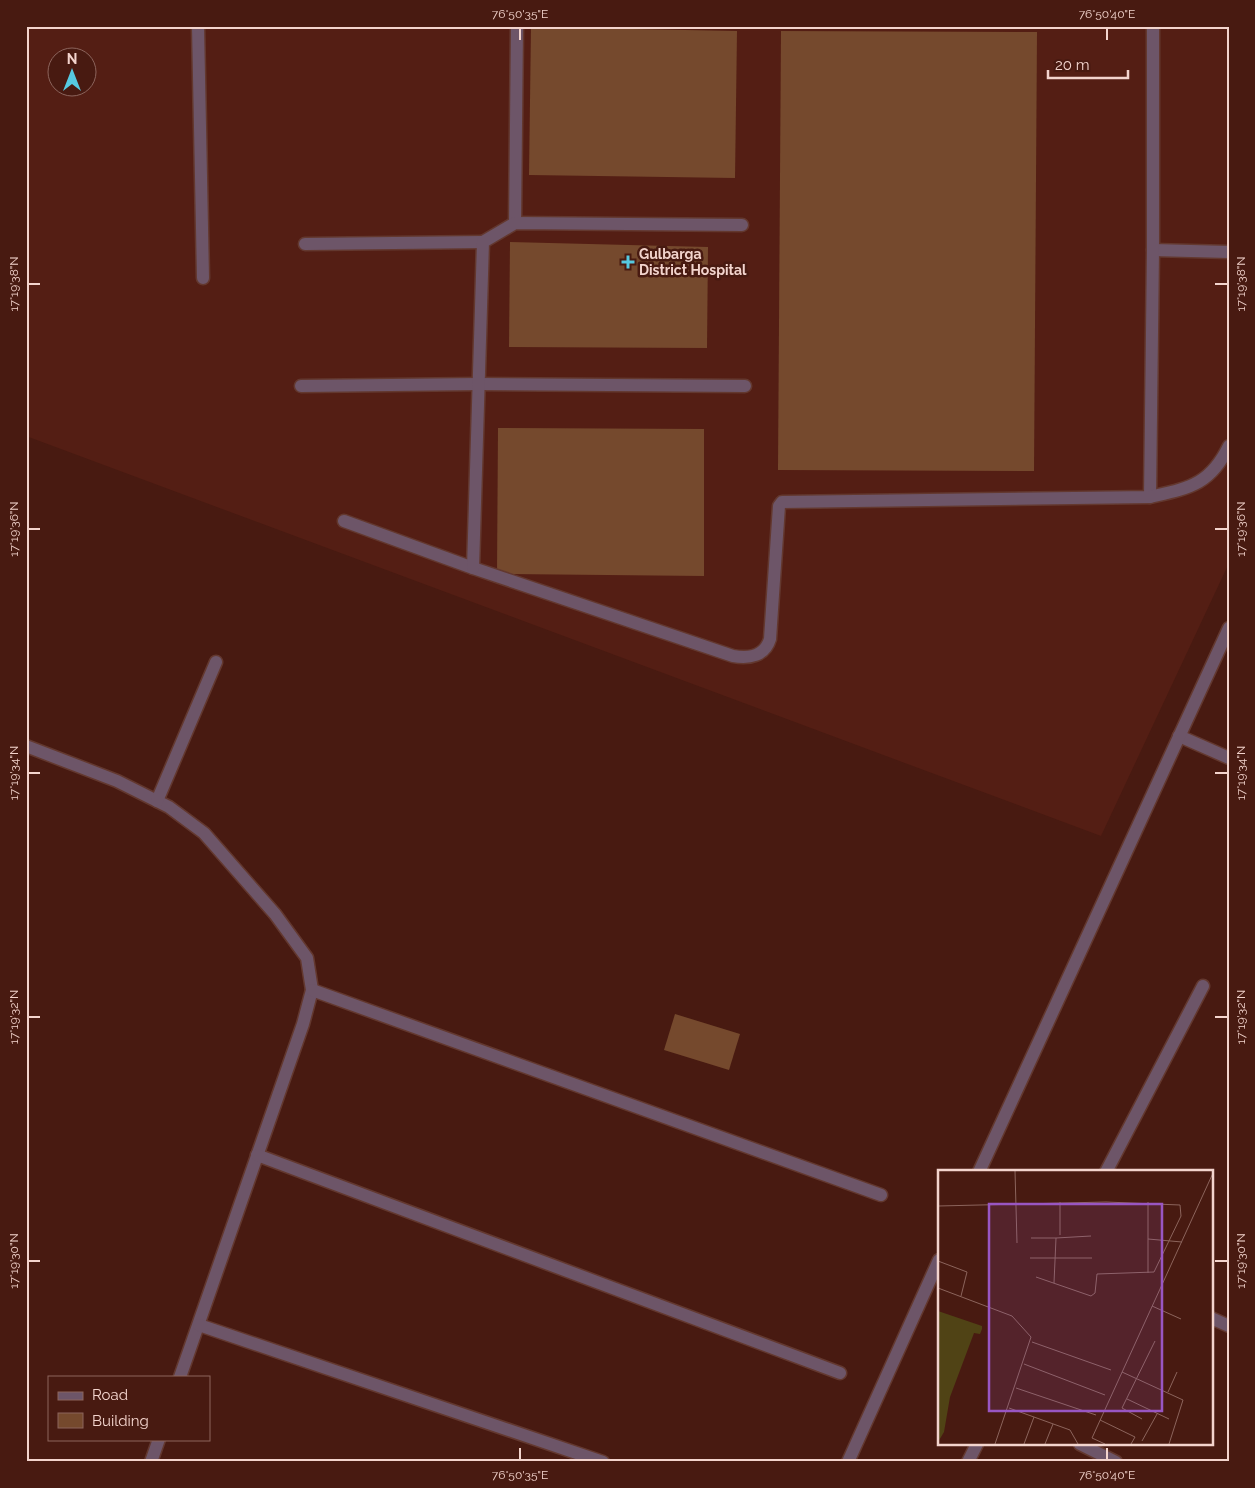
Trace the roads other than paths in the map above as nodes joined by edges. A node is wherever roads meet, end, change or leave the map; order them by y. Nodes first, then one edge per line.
1 (198, 26) edge
2 (517, 26) edge
3 (1153, 26) edge
4 (515, 223) junction
5 (742, 225) dead end
6 (483, 242) junction
7 (305, 244) dead end
8 (1153, 250) junction
9 (1229, 252) edge
10 (203, 278) dead end
11 (479, 384) junction
12 (301, 386) dead end
13 (745, 386) dead end
14 (1229, 446) edge
15 (1150, 497) junction
16 (344, 520) dead end
17 (473, 568) junction
18 (1229, 628) edge
19 (216, 662) dead end
20 (1179, 736) junction
21 (26, 746) edge
22 (1229, 758) edge
23 (157, 801) junction
24 (1203, 986) dead end
25 (312, 990) junction
26 (257, 1155) junction
27 (980, 1170) edge
28 (1107, 1170) edge
29 (880, 1195) dead end
30 (938, 1262) edge
31 (1212, 1318) edge
32 (198, 1325) junction
33 (1229, 1326) edge
34 (840, 1373) dead end
35 (180, 1376) edge
36 (159, 1440) edge
37 (976, 1446) edge
38 (1084, 1446) edge
39 (151, 1462) edge
40 (603, 1462) edge
41 (848, 1462) edge
42 (968, 1462) edge
43 (1116, 1462) edge

1 - 10 street
2 - 4 street
3 - 8 street
4 - 5 street
4 - 6 street
6 - 7 street
6 - 11 street
8 - 9 street
8 - 15 street
11 - 12 street
11 - 13 street
11 - 17 street
14 - 15 street
15 - 17 street
16 - 17 street
18 - 20 street
19 - 23 street
20 - 22 street
20 - 27 street
21 - 23 street
23 - 25 street
24 - 28 street
25 - 26 street
25 - 29 street
26 - 32 street
26 - 34 street
30 - 41 street
31 - 33 street
32 - 35 street
32 - 40 street
36 - 39 street
37 - 42 street
38 - 43 street

